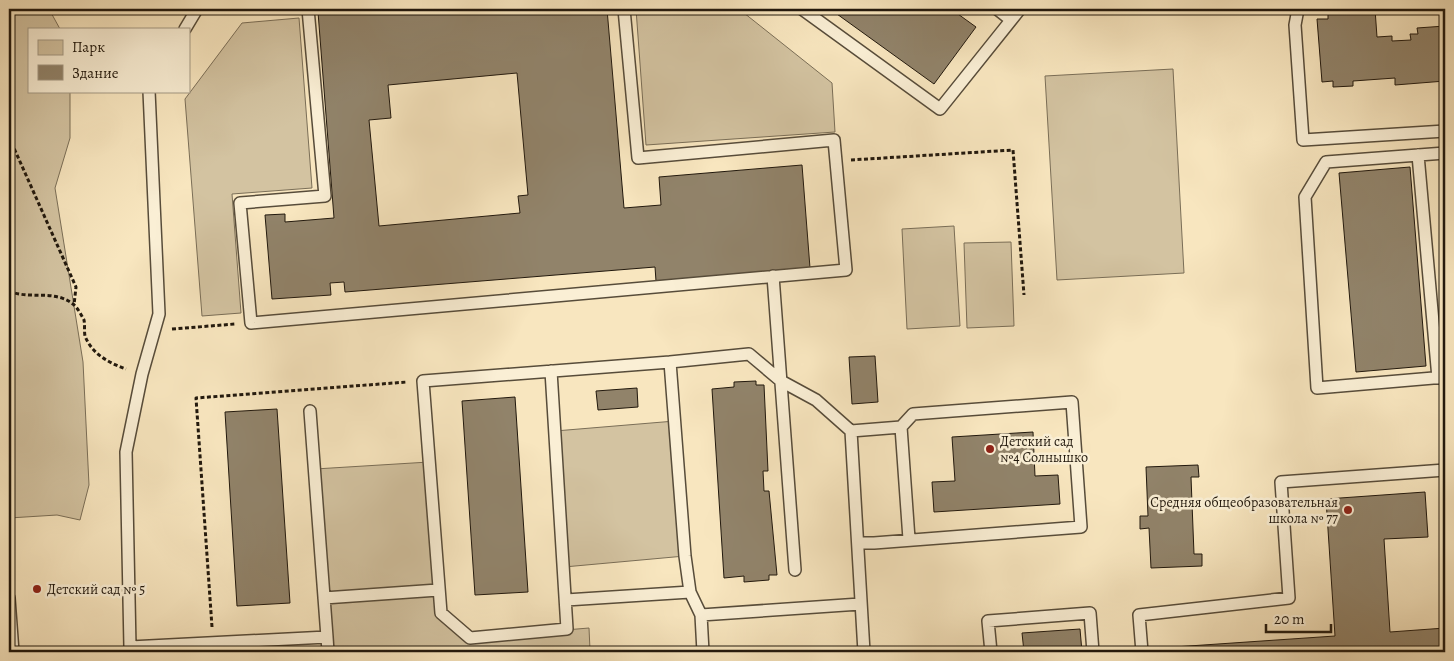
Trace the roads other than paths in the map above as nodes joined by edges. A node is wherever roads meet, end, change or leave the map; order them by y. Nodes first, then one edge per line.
1 (197, 9) edge
2 (308, 9) edge
3 (624, 9) edge
4 (802, 9) edge
5 (997, 9) edge
6 (1020, 9) edge
7 (1298, 9) edge
8 (1011, 20) junction
9 (186, 28) edge
10 (149, 92) edge
11 (1445, 131) edge
12 (1445, 153) edge
13 (1418, 155) junction
14 (773, 276) junction
15 (670, 362) junction
16 (551, 371) junction
17 (1442, 378) edge
18 (782, 381) junction
19 (310, 411) dead end
20 (901, 427) junction
21 (851, 431) junction
22 (1445, 470) edge
23 (909, 539) junction
24 (858, 543) junction
25 (795, 570) dead end
26 (438, 590) junction
27 (690, 592) junction
28 (9, 598) edge
29 (324, 598) junction
30 (566, 600) junction
31 (860, 604) junction
32 (701, 615) junction
33 (327, 636) junction
34 (130, 650) edge
35 (13, 652) edge
36 (328, 652) edge
37 (703, 652) edge
38 (864, 652) edge
39 (991, 652) edge
40 (1093, 652) edge
41 (1142, 652) edge

1 - 9 lane
2 - 14 lane
3 - 14 lane
4 - 8 lane
5 - 8 lane
6 - 8 lane
7 - 11 lane
10 - 34 lane
12 - 13 lane
13 - 17 lane
13 - 17 lane
14 - 18 lane
15 - 16 lane
15 - 18 lane
15 - 27 lane
16 - 26 lane
16 - 30 lane
18 - 21 lane
18 - 25 lane
19 - 29 lane
20 - 21 lane
20 - 23 lane
20 - 23 lane
21 - 24 lane
22 - 41 lane
23 - 24 lane
24 - 31 lane
26 - 29 lane
26 - 30 lane
27 - 30 lane
27 - 32 lane
28 - 35 lane
29 - 33 lane
31 - 32 lane
31 - 38 lane
32 - 37 lane
33 - 34 lane
33 - 36 lane
39 - 40 lane

